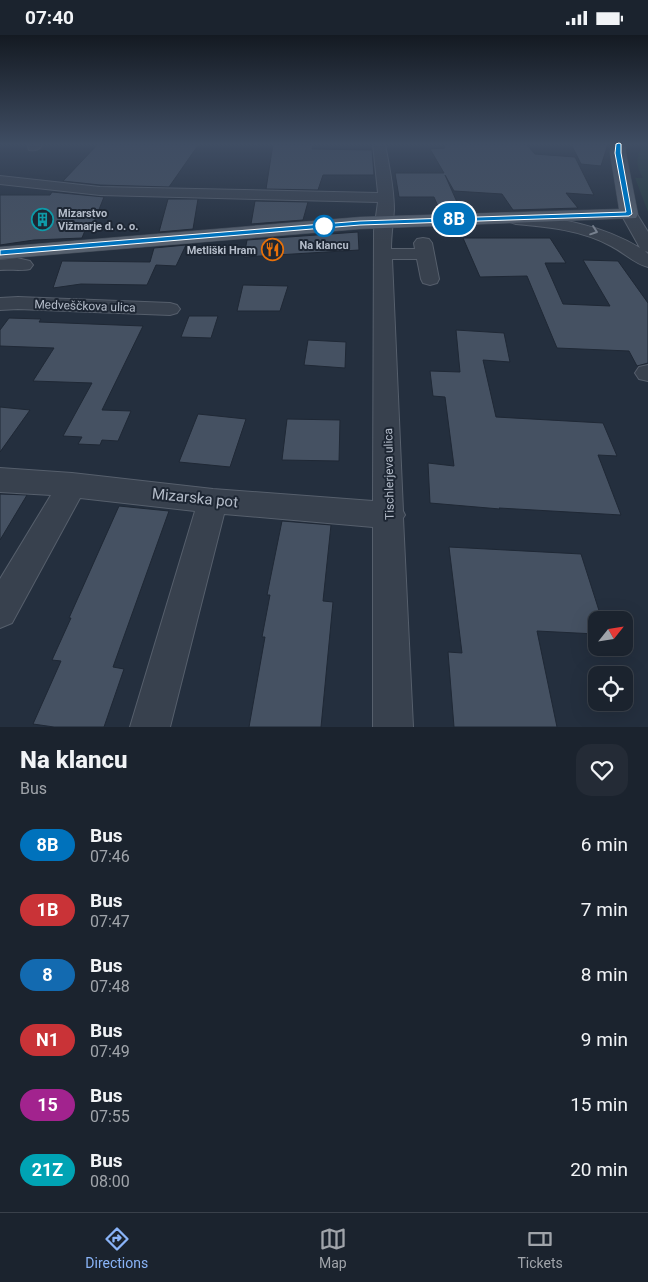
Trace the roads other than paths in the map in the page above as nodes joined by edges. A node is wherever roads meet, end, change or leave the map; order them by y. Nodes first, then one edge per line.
1 (382, 176) edge
2 (622, 176) edge
3 (0, 180) edge
4 (385, 210) junction
5 (629, 214) junction
6 (511, 218) junction
7 (648, 247) edge
8 (0, 253) edge
9 (384, 254) junction
10 (648, 262) edge
11 (0, 265) edge
12 (24, 265) dead end
13 (430, 279) dead end
14 (0, 304) edge
15 (170, 309) dead end
16 (0, 480) edge
17 (72, 485) junction
18 (214, 501) junction
19 (390, 515) junction
20 (0, 611) edge
21 (150, 727) edge
22 (392, 727) edge

1 - 4 street, Tischlerjeva ulica
2 - 5 main road
3 - 4 street
4 - 6 main road
4 - 8 main road
4 - 9 street, Tischlerjeva ulica
5 - 6 main road
5 - 7 street
6 -> 10 street
9 - 13 street
9 - 19 street, Tischlerjeva ulica
11 - 12 street
14 - 15 street, Medveščkova ulica
16 - 17 street, Mizarska pot
17 - 18 street, Mizarska pot
17 - 20 street
18 - 19 street, Mizarska pot
18 - 21 street
19 - 22 street, Tischlerjeva ulica

